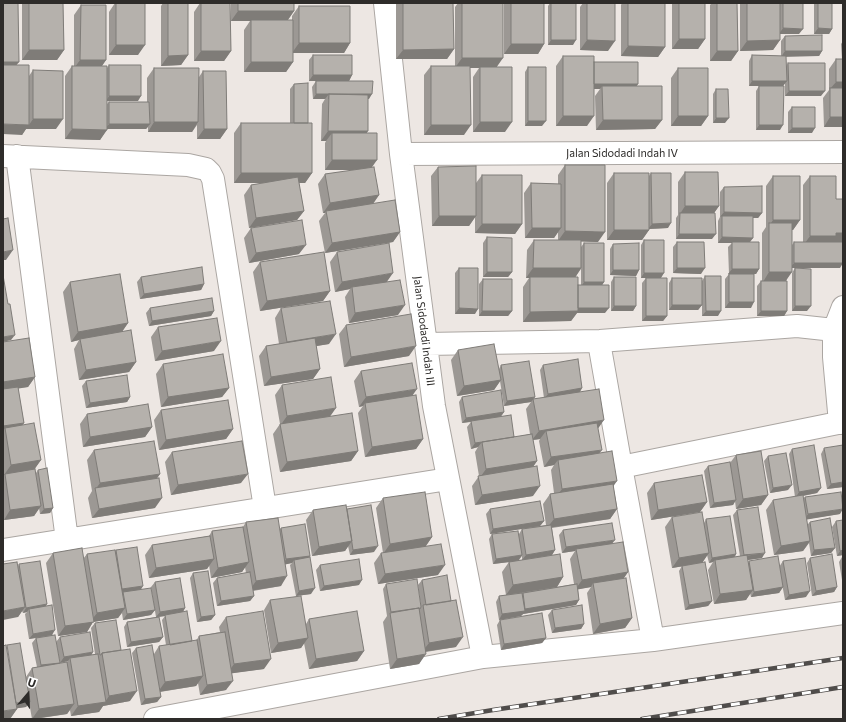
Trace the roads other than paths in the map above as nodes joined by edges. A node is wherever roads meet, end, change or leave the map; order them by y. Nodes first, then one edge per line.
1 (385, 3) edge
2 (843, 152) edge
3 (401, 154) junction
4 (10, 156) edge
5 (843, 307) edge
6 (834, 330) junction
7 (600, 341) junction
8 (426, 344) junction
9 (842, 422) edge
10 (621, 467) junction
11 (448, 479) junction
12 (265, 508) junction
13 (68, 540) junction
14 (3, 550) edge
15 (843, 613) edge
16 (653, 640) junction
17 (483, 657) junction
18 (155, 719) edge

1 - 3 street, Jalan Sidodadi Indah III
2 - 3 street, Jalan Sidodadi Indah IV
3 - 8 street, Jalan Sidodadi Indah III
4 - 12 street
4 - 13 street
5 - 6 street
6 - 7 street
6 - 9 street
7 - 8 street
7 - 10 street
8 - 11 street, Jalan Sidodadi Indah III
9 - 10 street
10 - 16 street
11 - 12 street
11 - 17 street, Jalan Sidodadi Indah III
12 - 13 street
13 - 14 street
15 - 16 street
16 - 17 street
17 - 18 street

